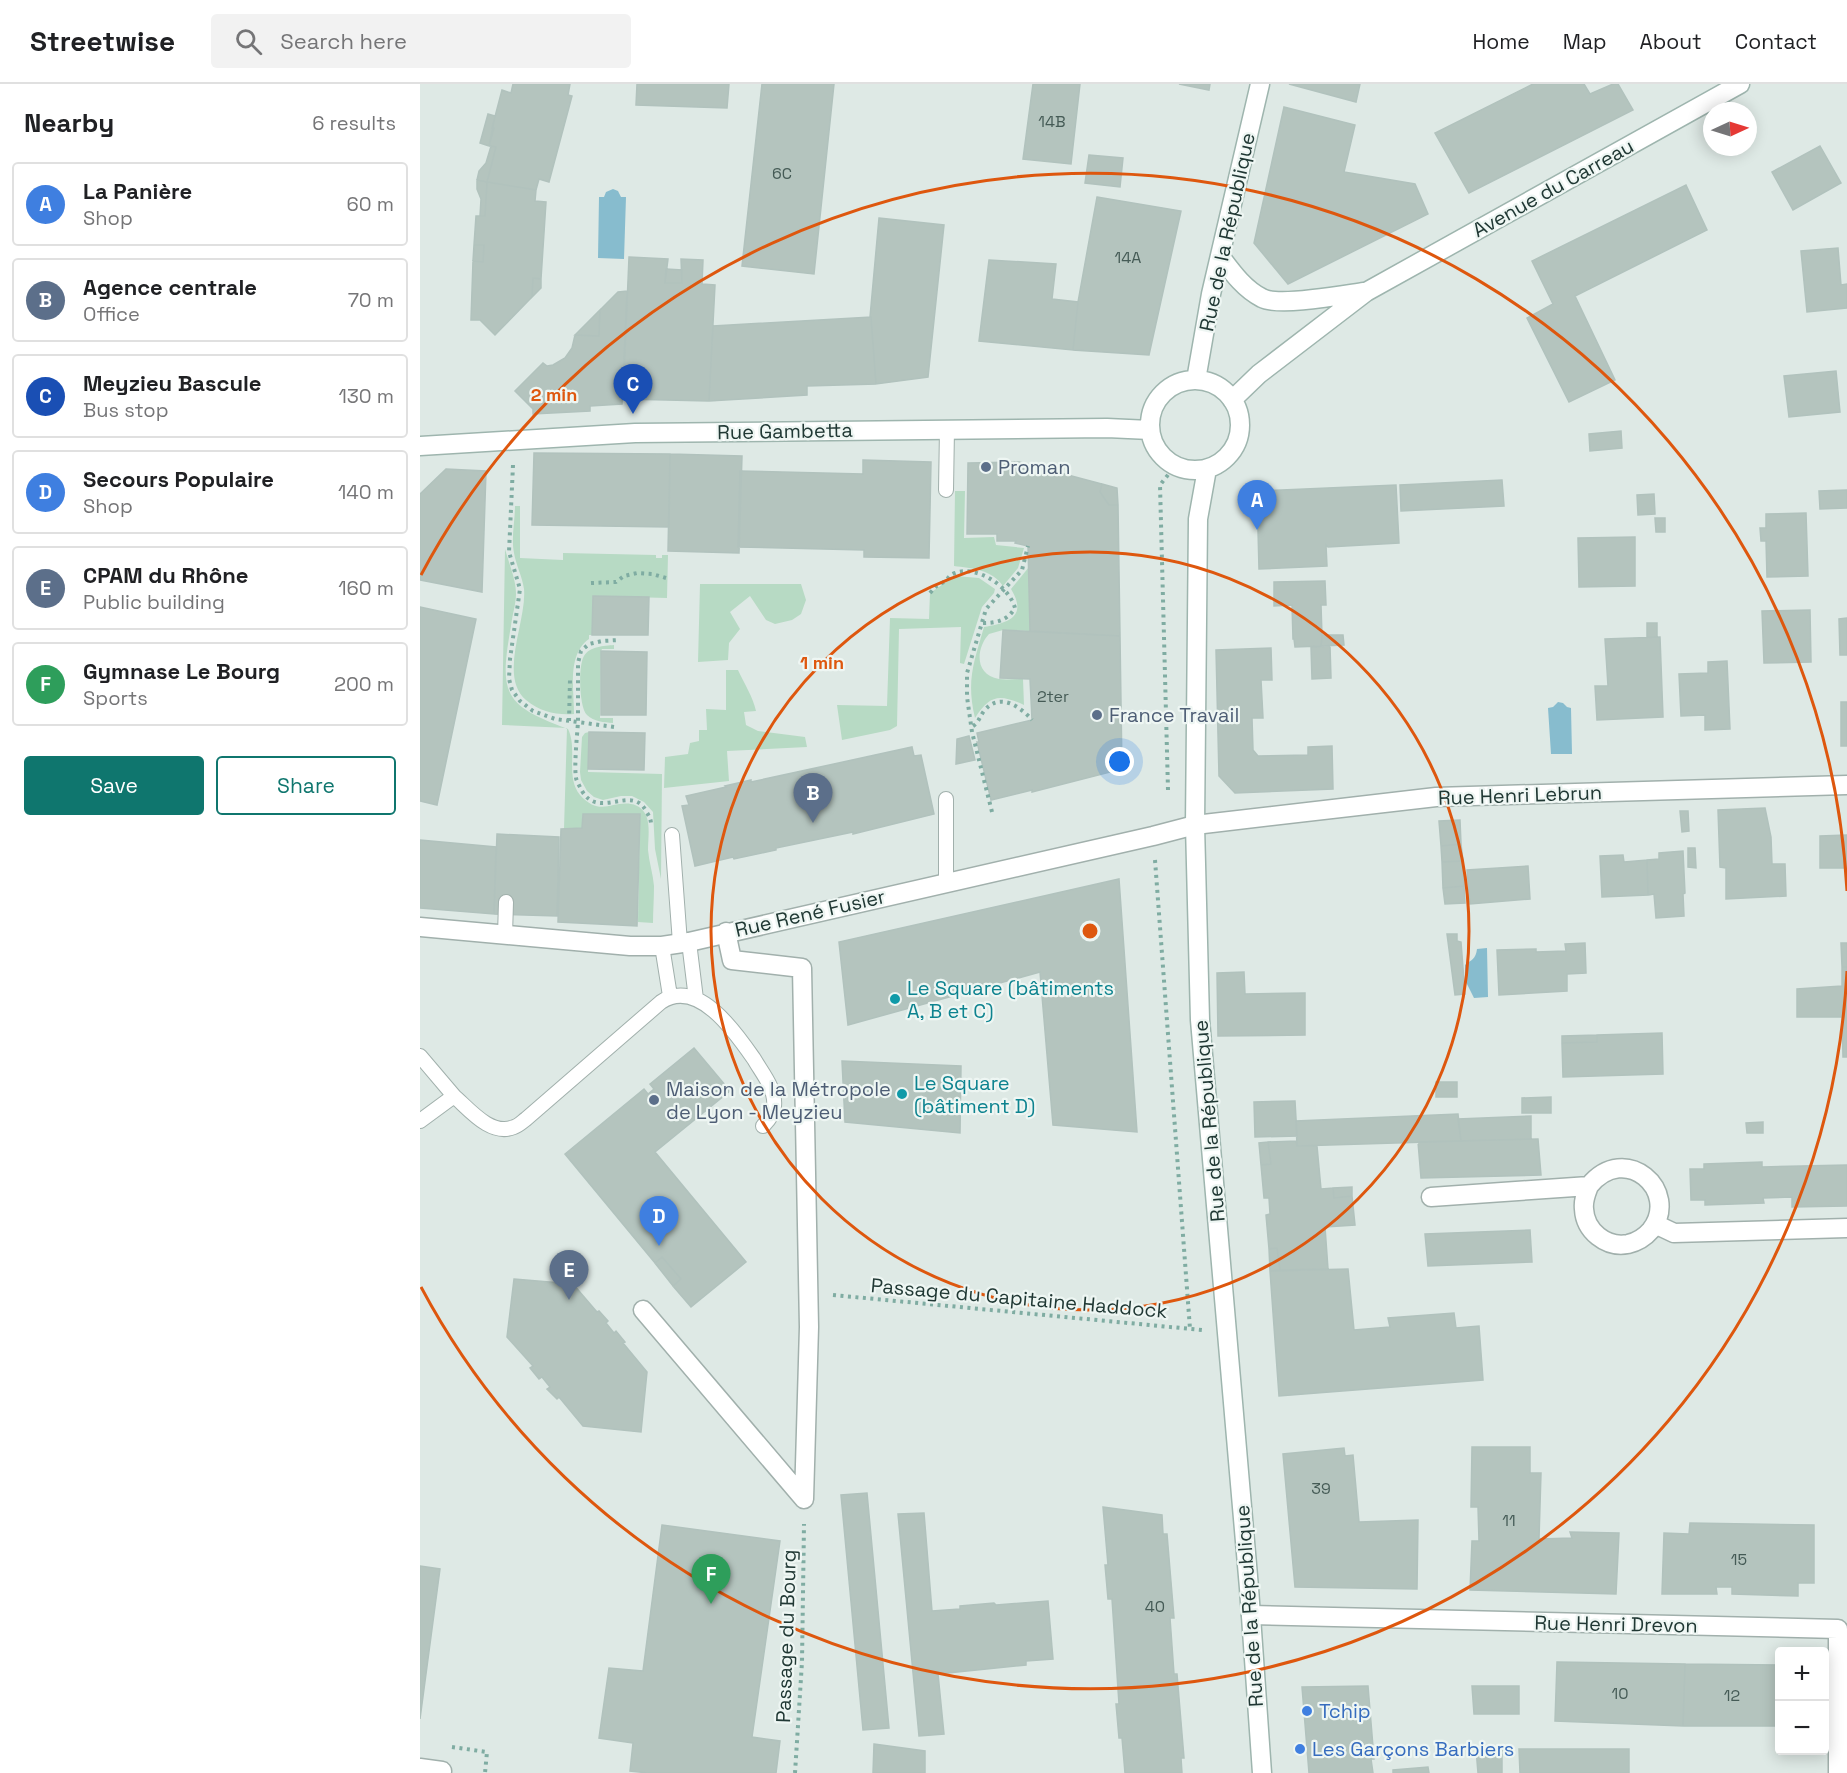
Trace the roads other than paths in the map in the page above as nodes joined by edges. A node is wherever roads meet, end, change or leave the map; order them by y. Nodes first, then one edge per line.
1 (1260, 84) edge
2 (1740, 84) edge
3 (1220, 256) junction
4 (1366, 292) junction
5 (1196, 380) junction
6 (1232, 400) junction
7 (947, 429) junction
8 (1150, 430) junction
9 (420, 446) edge
10 (1207, 469) junction
11 (946, 490) dead end
12 (1847, 785) edge
13 (946, 799) dead end
14 (1195, 825) junction
15 (672, 835) dead end
16 (946, 882) junction
17 (506, 902) dead end
18 (420, 927) edge
19 (726, 932) junction
20 (505, 934) junction
21 (684, 943) junction
22 (662, 946) junction
23 (670, 996) junction
24 (696, 999) junction
25 (420, 1056) edge
26 (454, 1096) junction
27 (420, 1121) edge
28 (763, 1126) dead end
29 (1589, 1186) junction
30 (1431, 1197) dead end
31 (1655, 1224) junction
32 (1847, 1228) edge
33 (643, 1310) dead end
34 (1251, 1615) junction
35 (420, 1768) edge
36 (442, 1771) dead end
37 (1262, 1773) edge
38 (1838, 1773) edge

1 - 3 street, Rue de la République
2 - 4 street, Avenue du Carreau
3 - 4 street, Avenue du Carreau
3 - 5 street, Rue de la République
4 - 6 street, Avenue du Carreau
5 - 6 street
5 - 8 street
6 - 10 street
7 - 8 street, Rue Gambetta
7 - 9 street, Rue Gambetta
7 - 11 lane
8 - 10 street
10 - 14 street, Rue de la République
12 - 14 street, Rue Henri Lebrun
13 - 16 lane
14 - 16 street, Rue René Fusier
14 - 34 street, Rue de la République
15 - 21 lane
16 - 19 street, Rue René Fusier
17 - 20 lane
18 - 20 street, Rue René Fusier
19 - 21 street, Rue René Fusier
19 - 33 street
20 - 22 street, Rue René Fusier
21 - 22 street, Rue René Fusier
21 - 24 lane
22 - 23 lane
23 - 24 lane
23 - 26 lane
24 - 28 lane
25 - 26 lane
26 - 27 lane
29 - 30 street
29 - 31 street
29 - 31 street
31 - 32 street
34 - 37 street, Rue de la République
34 - 38 street, Rue Henri Drevon
35 - 36 street

